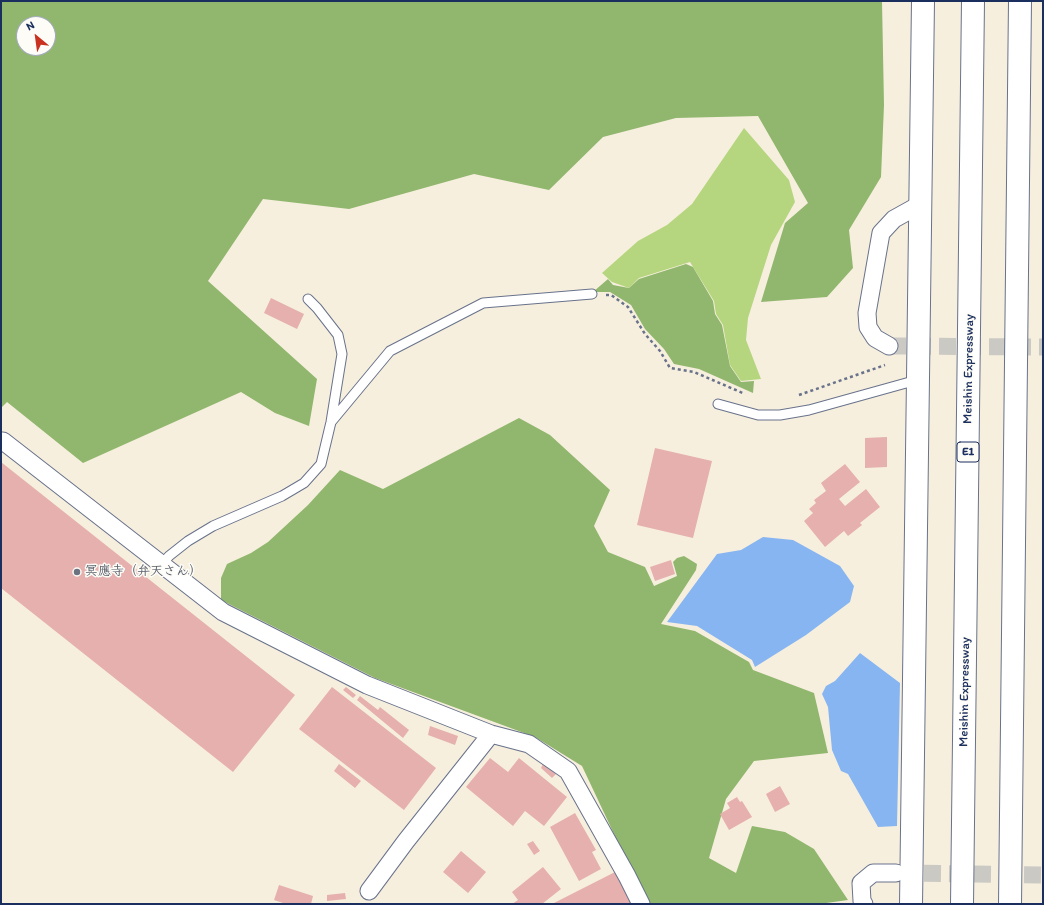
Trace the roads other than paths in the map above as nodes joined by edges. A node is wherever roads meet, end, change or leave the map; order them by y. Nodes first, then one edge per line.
1 (923, 1) edge
2 (973, 1) edge
3 (1020, 1) edge
4 (921, 204) junction
5 (592, 294) road end
6 (308, 299) dead end
7 (889, 346) tunnel mouth
8 (919, 379) junction
9 (718, 404) dead end
10 (331, 422) junction
11 (1, 442) edge
12 (162, 564) junction
13 (491, 734) junction
14 (896, 873) tunnel mouth
15 (369, 891) dead end
16 (641, 904) edge
17 (864, 904) edge
18 (911, 904) edge
19 (962, 904) edge
20 (1010, 904) edge

1 - 4 main road
2 - 19 main road, Meishin Expressway / E1
3 - 20 main road
4 - 7 street
4 - 8 main road
5 - 10 lane
6 - 10 lane
8 - 9 lane
8 - 18 main road
10 - 12 lane
11 - 12 street
12 - 13 street
13 - 15 street
13 - 16 street
14 - 17 street

